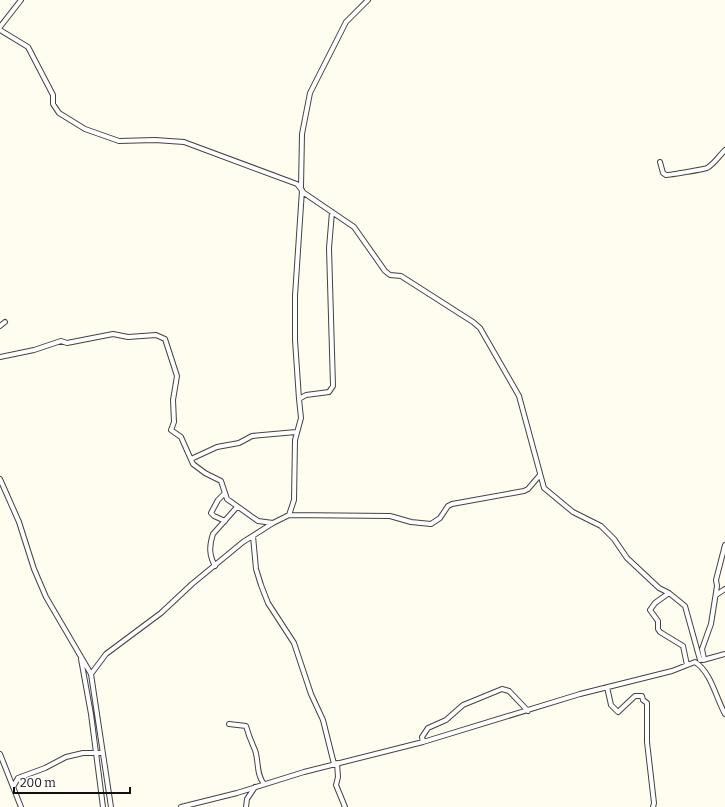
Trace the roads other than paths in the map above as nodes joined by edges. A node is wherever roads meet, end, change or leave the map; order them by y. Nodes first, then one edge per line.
1 (21, 0) edge
2 (368, 0) edge
3 (0, 27) edge
4 (0, 30) edge
5 (725, 150) edge
6 (660, 162) dead end
7 (301, 189) junction
8 (332, 212) junction
9 (5, 322) dead end
10 (0, 326) edge
11 (0, 357) edge
12 (300, 398) junction
13 (296, 432) junction
14 (190, 459) junction
15 (540, 475) junction
16 (0, 479) edge
17 (224, 494) junction
18 (237, 507) junction
19 (289, 515) junction
20 (225, 521) junction
21 (273, 523) junction
22 (253, 536) junction
23 (725, 545) edge
24 (215, 566) junction
25 (725, 589) edge
26 (669, 592) junction
27 (716, 595) junction
28 (725, 654) edge
29 (81, 657) junction
30 (702, 660) junction
31 (695, 662) junction
32 (687, 665) junction
33 (91, 674) junction
34 (607, 687) junction
35 (528, 711) junction
36 (725, 714) edge
37 (229, 724) dead end
38 (423, 742) junction
39 (95, 752) junction
40 (102, 753) junction
41 (0, 754) edge
42 (335, 764) junction
43 (264, 784) junction
44 (13, 787) junction
45 (255, 787) junction
46 (20, 807) edge
47 (103, 807) edge
48 (111, 807) edge
49 (181, 807) edge
50 (246, 807) edge
51 (344, 807) edge
52 (653, 807) edge

1 - 3 street
2 - 7 street
4 - 7 street
5 - 6 street
7 - 8 street
7 - 12 street
8 - 12 street
8 - 15 street
9 - 10 street
11 - 14 street
12 - 13 street
13 - 14 street
13 - 19 street
14 - 17 street
15 - 19 street
15 - 26 street
16 - 29 street
17 - 18 street
17 - 20 street
18 - 20 street
18 - 21 street
19 - 21 street
20 - 24 street
21 - 22 street
22 - 24 street
22 - 42 street
23 - 27 street
24 - 33 street
25 - 27 street
26 - 30 street
26 - 32 street
27 - 30 street
28 - 30 street
29 - 33 street
29 - 39 street
30 - 31 street
31 - 32 street
31 - 36 street
32 - 34 street
33 - 40 street
34 - 35 street
34 - 52 street
35 - 38 street
35 - 38 street
37 - 43 street
38 - 42 street
39 - 40 street
39 - 44 street
39 - 47 street
40 - 48 street
41 - 44 street
42 - 43 street
42 - 51 street
43 - 45 street
44 - 46 street
45 - 49 street
45 - 50 street

